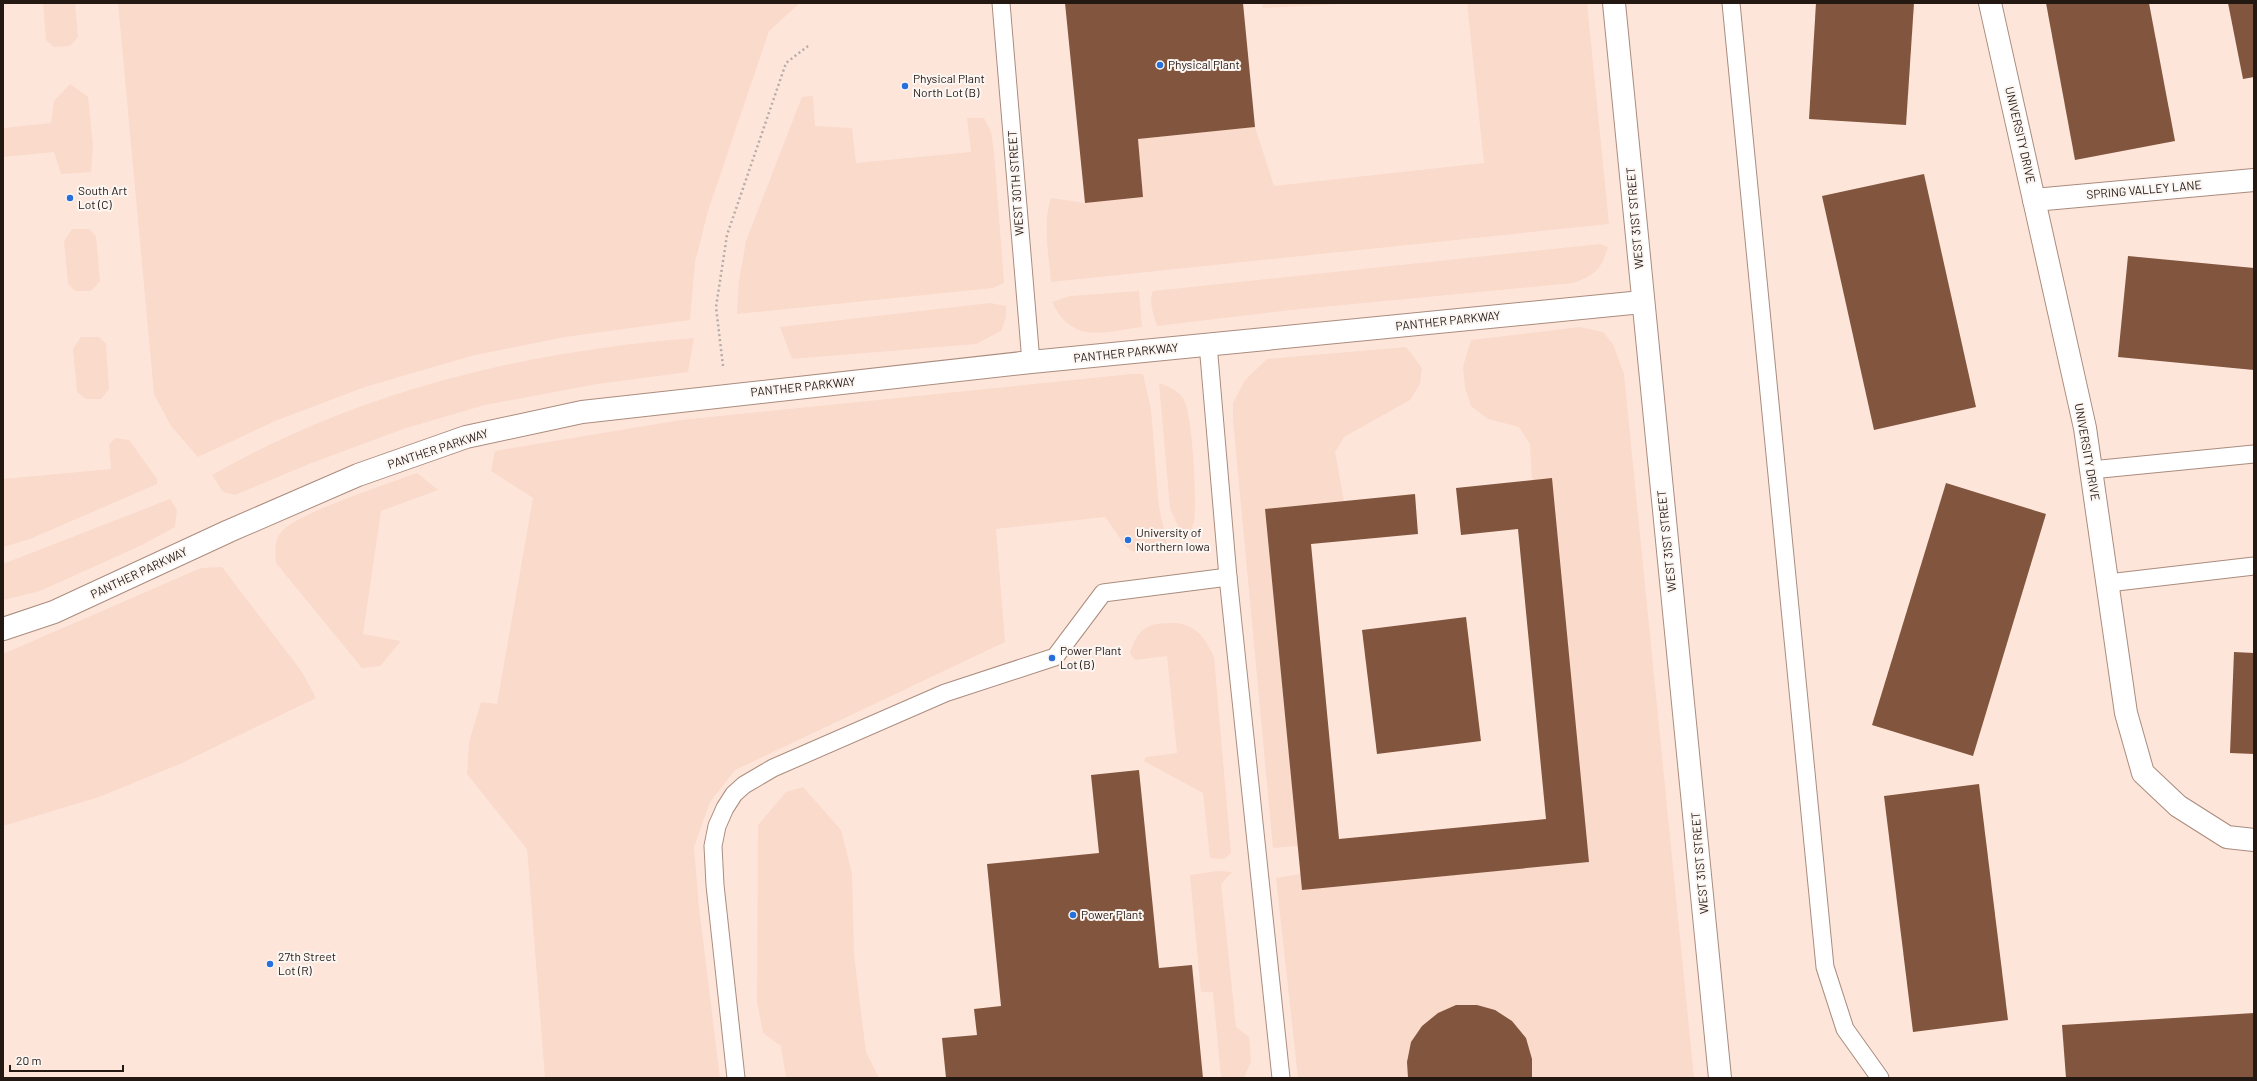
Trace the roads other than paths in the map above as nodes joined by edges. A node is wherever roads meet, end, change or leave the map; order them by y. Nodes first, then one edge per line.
1 (1001, 3) edge
2 (1614, 3) edge
3 (1731, 3) edge
4 (1990, 3) edge
5 (2254, 180) edge
6 (2034, 200) junction
7 (1642, 302) junction
8 (1208, 344) junction
9 (1031, 362) junction
10 (2254, 454) edge
11 (2091, 470) junction
12 (2254, 566) edge
13 (1228, 577) junction
14 (2108, 584) junction
15 (3, 629) edge
16 (2254, 840) edge
17 (736, 1078) edge
18 (1281, 1078) edge
19 (1720, 1078) edge
20 (1880, 1078) edge

1 - 9 lane, WEST 30TH STREET
2 - 7 street, WEST 31ST STREET
3 - 20 lane
4 - 6 street, UNIVERSITY DRIVE
5 - 6 street, SPRING VALLEY LANE
6 - 11 street, UNIVERSITY DRIVE
7 - 8 street, PANTHER PARKWAY
7 - 19 street, WEST 31ST STREET
8 - 9 street, PANTHER PARKWAY
8 - 13 lane
9 - 15 street, PANTHER PARKWAY
10 - 11 lane
11 - 14 street, UNIVERSITY DRIVE
12 - 14 lane
13 - 17 lane
13 - 18 lane
14 - 16 street, UNIVERSITY DRIVE

